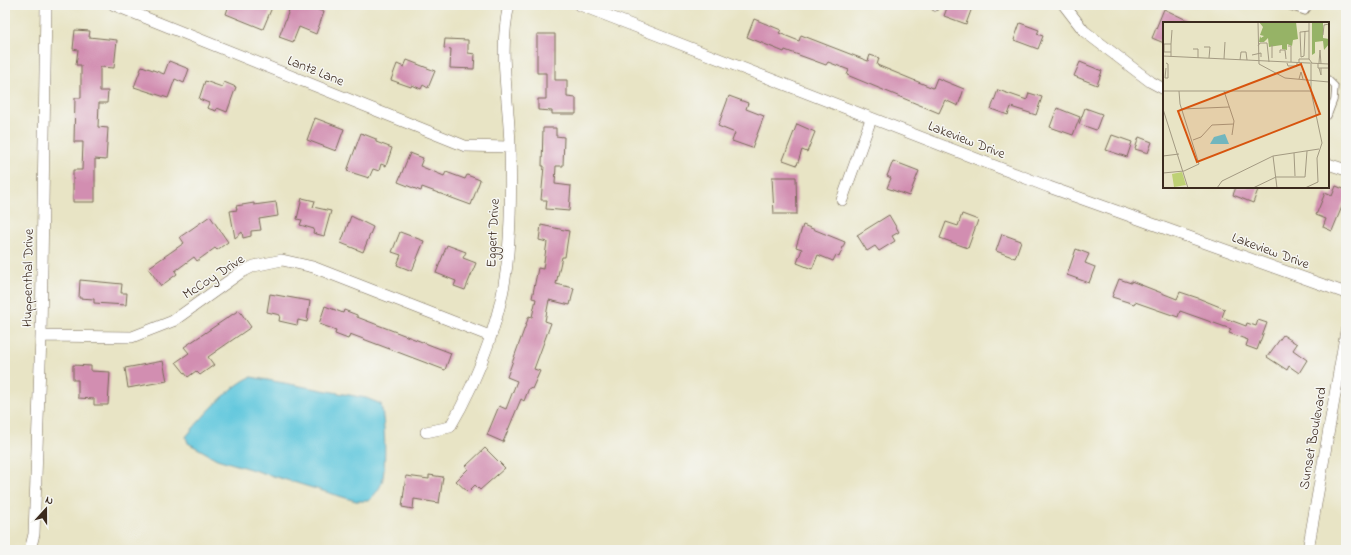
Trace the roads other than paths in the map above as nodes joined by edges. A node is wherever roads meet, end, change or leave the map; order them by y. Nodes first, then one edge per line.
1 (46, 5) edge
2 (114, 5) edge
3 (509, 5) edge
4 (580, 5) edge
5 (1064, 5) edge
6 (1284, 5) edge
7 (1310, 5) edge
8 (1329, 81) edge
9 (1163, 88) edge
10 (1329, 113) edge
11 (871, 119) junction
12 (510, 147) junction
13 (1329, 164) edge
14 (1346, 170) edge
15 (842, 200) dead end
16 (1346, 293) edge
17 (1346, 331) edge
18 (41, 336) junction
19 (490, 336) junction
20 (426, 432) dead end
21 (30, 550) edge
22 (1308, 550) edge

1 - 18 street, Huppenthal Drive
2 - 12 street, Lantz Lane
3 - 12 street, Eggert Drive
4 - 11 street, Lakeview Drive
5 - 9 street
6 - 7 lane
8 - 10 lane
11 - 15 street
11 - 16 street, Lakeview Drive
12 - 19 street, Eggert Drive
13 - 14 street
17 - 22 street, Sunset Boulevard
18 - 19 street, McCoy Drive
18 - 21 street, Huppenthal Drive
19 - 20 street, Eggert Drive

